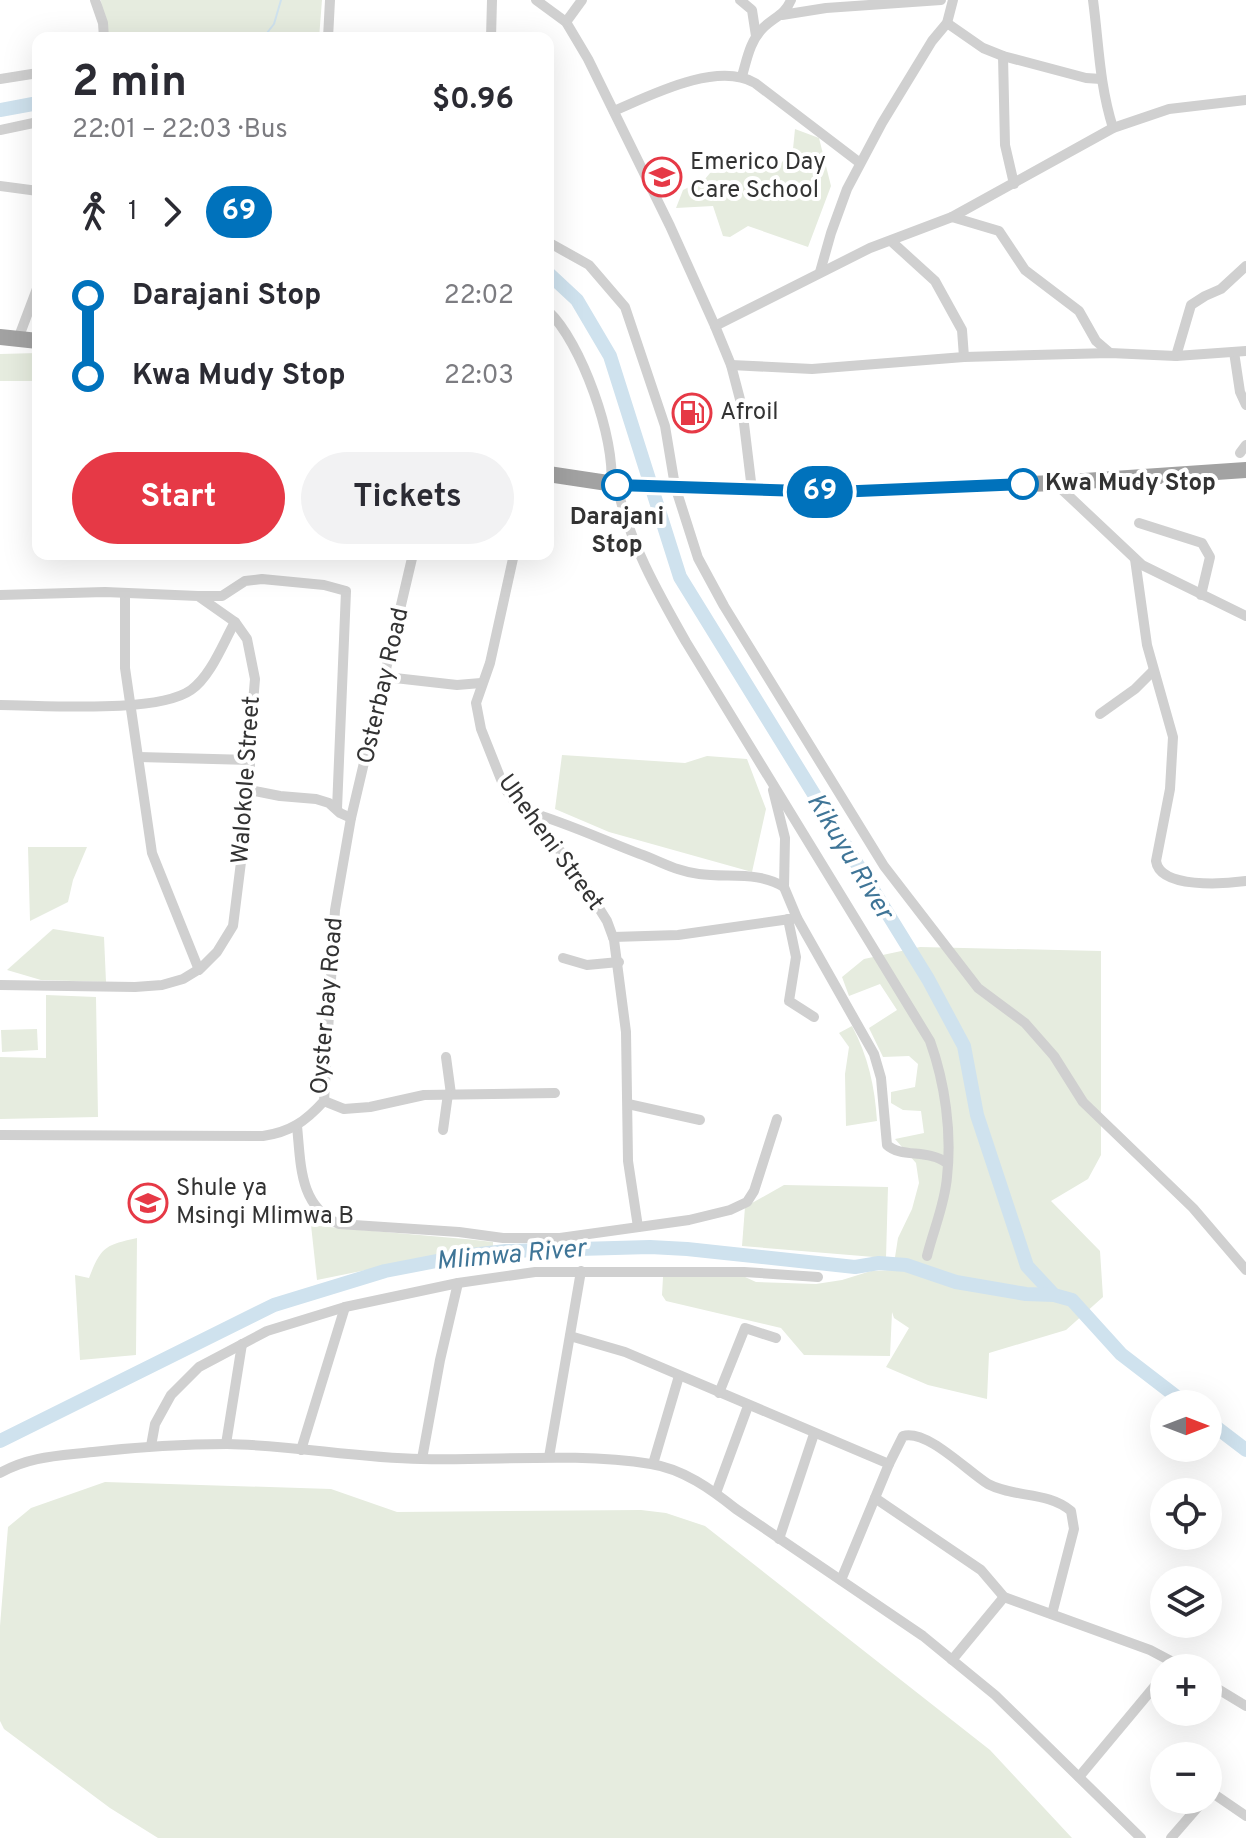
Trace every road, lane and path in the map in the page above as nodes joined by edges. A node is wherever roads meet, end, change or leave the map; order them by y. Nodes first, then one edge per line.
1 (95, 0) edge
2 (330, 0) edge
3 (492, 0) edge
4 (536, 0) edge
5 (582, 0) edge
6 (740, 0) edge
7 (791, 0) edge
8 (941, 0) edge
9 (953, 0) edge
10 (1093, 0) edge
11 (782, 15) junction
12 (566, 22) junction
13 (947, 23) junction
14 (104, 32) edge
15 (328, 32) edge
16 (491, 32) edge
17 (756, 36) junction
18 (1003, 56) junction
19 (32, 74) edge
20 (742, 76) junction
21 (0, 79) edge
22 (1101, 79) junction
23 (1246, 100) edge
24 (614, 111) junction
25 (32, 123) edge
26 (1113, 128) junction
27 (0, 130) edge
28 (860, 163) junction
29 (1014, 184) junction
30 (0, 186) edge
31 (32, 190) edge
32 (952, 217) junction
33 (891, 241) junction
34 (554, 245) edge
35 (1246, 266) edge
36 (820, 272) junction
37 (32, 302) edge
38 (554, 319) edge
39 (715, 326) junction
40 (0, 337) edge
41 (18, 339) junction
42 (32, 340) edge
43 (1240, 352) edge
44 (1110, 353) junction
45 (1176, 356) junction
46 (964, 357) junction
47 (731, 365) junction
48 (1246, 405) edge
49 (1246, 470) edge
50 (554, 475) edge
51 (1055, 483) junction
52 (616, 484) junction
53 (671, 486) junction
54 (752, 490) junction
55 (1139, 523) dead end
56 (1135, 559) junction
57 (412, 560) edge
58 (513, 560) edge
59 (125, 593) junction
60 (0, 595) edge
61 (1201, 595) junction
62 (198, 596) junction
63 (1246, 616) edge
64 (235, 622) junction
65 (1153, 671) junction
66 (386, 677) junction
67 (481, 683) junction
68 (130, 704) junction
69 (0, 705) edge
70 (1100, 714) dead end
71 (139, 757) junction
72 (250, 760) junction
73 (770, 780) junction
74 (250, 790) junction
75 (337, 809) junction
76 (529, 812) junction
77 (351, 818) junction
78 (1246, 881) edge
79 (784, 887) junction
80 (792, 918) junction
81 (613, 937) junction
82 (563, 958) dead end
83 (619, 962) junction
84 (199, 970) junction
85 (0, 985) edge
86 (814, 1017) dead end
87 (446, 1057) dead end
88 (555, 1093) dead end
89 (450, 1094) junction
90 (324, 1101) junction
91 (628, 1104) junction
92 (777, 1119) dead end
93 (700, 1120) dead end
94 (297, 1126) junction
95 (443, 1130) dead end
96 (0, 1135) edge
97 (947, 1163) junction
98 (638, 1227) junction
99 (927, 1256) dead end
100 (1246, 1270) edge
101 (581, 1271) junction
102 (818, 1277) dead end
103 (458, 1283) junction
104 (345, 1307) junction
105 (570, 1336) junction
106 (776, 1338) dead end
107 (242, 1344) junction
108 (679, 1376) junction
109 (719, 1393) junction
110 (748, 1406) junction
111 (814, 1434) junction
112 (226, 1444) junction
113 (151, 1446) junction
114 (301, 1450) junction
115 (549, 1457) junction
116 (422, 1459) junction
117 (653, 1464) junction
118 (889, 1464) junction
119 (0, 1473) edge
120 (716, 1493) junction
121 (875, 1498) junction
122 (779, 1539) junction
123 (841, 1580) junction
124 (1004, 1597) junction
125 (1052, 1614) junction
126 (1151, 1654) edge
127 (952, 1660) junction
128 (1222, 1691) edge
129 (1150, 1692) edge
130 (1246, 1706) edge
131 (1079, 1777) junction
132 (1222, 1800) edge
133 (1192, 1814) edge
134 (1246, 1816) edge
135 (1141, 1838) edge
136 (1171, 1838) edge

1 - 14 street
2 - 15 street
3 - 16 street
4 - 12 street
5 - 12 street
6 - 17 street
7 - 11 street
8 - 11 street
9 - 13 street
10 - 22 street
11 - 17 street
12 - 24 street
13 - 18 street
13 - 28 street
17 - 20 street
18 - 22 street
18 - 29 street
19 - 21 street
20 - 24 street
20 - 28 street
22 - 26 street
23 - 26 street
24 - 39 street
25 - 27 street
26 - 29 street
28 - 36 street
29 - 32 street
30 - 31 street
32 - 33 street
32 - 44 street
33 - 36 street
33 - 46 street
34 - 53 street
35 - 45 street
36 - 39 street
37 - 41 street
38 - 52 street
39 - 47 street
40 - 41 highway
41 - 42 highway
43 - 45 street
43 - 48 street
44 - 45 street
44 - 46 street
46 - 47 street
47 - 54 street
49 - 51 highway
50 - 52 highway
51 - 54 highway
51 - 56 street
52 - 53 highway
52 - 73 street
53 - 54 highway
53 - 100 street
55 - 61 street
56 - 61 street
56 - 65 street
57 - 66 street, Osterbay Road
58 - 67 street, Uheheni Street
59 - 60 street
59 - 62 street
59 - 68 street
61 - 63 street
62 - 64 street
62 - 75 street
64 - 68 street
64 - 72 street, Walokole Street
65 - 70 street
65 - 78 street
66 - 67 street
66 - 77 street, Osterbay Road
67 - 76 street, Uheheni Street
68 - 69 street
68 - 71 street
71 - 72 street
71 - 84 street
72 - 74 street, Walokole Street
73 - 79 street
73 - 97 street
74 - 75 street
74 - 84 street, Walokole Street
75 - 77 street
76 - 79 street
76 - 81 street, Uheheni Street
77 - 90 street, Oyster bay Road
79 - 80 street
80 - 81 street
80 - 86 street
80 - 97 street
81 - 83 street, Uheheni Street
82 - 83 street
83 - 91 street, Uheheni Street
84 - 85 street
87 - 89 street
88 - 89 street
89 - 90 street
89 - 95 street
90 - 94 street, Oyster bay Road
91 - 93 street
91 - 98 street, Uheheni Street
92 - 98 street
94 - 96 street, Oyster bay Road
94 - 98 street
97 - 99 street
101 - 102 street
101 - 103 street
101 - 105 street
103 - 104 street
103 - 116 street
104 - 107 street
104 - 114 street
105 - 108 street
105 - 115 street
106 - 109 street
107 - 112 street
107 - 113 street
108 - 109 street
108 - 117 street
109 - 110 street
110 - 111 street
110 - 120 street
111 - 118 street
111 - 122 street
112 - 113 street
112 - 114 street
113 - 119 street
114 - 116 street
115 - 116 street
115 - 117 street
117 - 120 street
118 - 121 street
118 - 125 street
120 - 122 street
121 - 123 street
121 - 124 street
122 - 123 street
123 - 127 street
124 - 125 street
124 - 127 street
125 - 126 street
127 - 131 street
128 - 130 street
129 - 131 street
131 - 135 street
132 - 134 street
133 - 136 street

